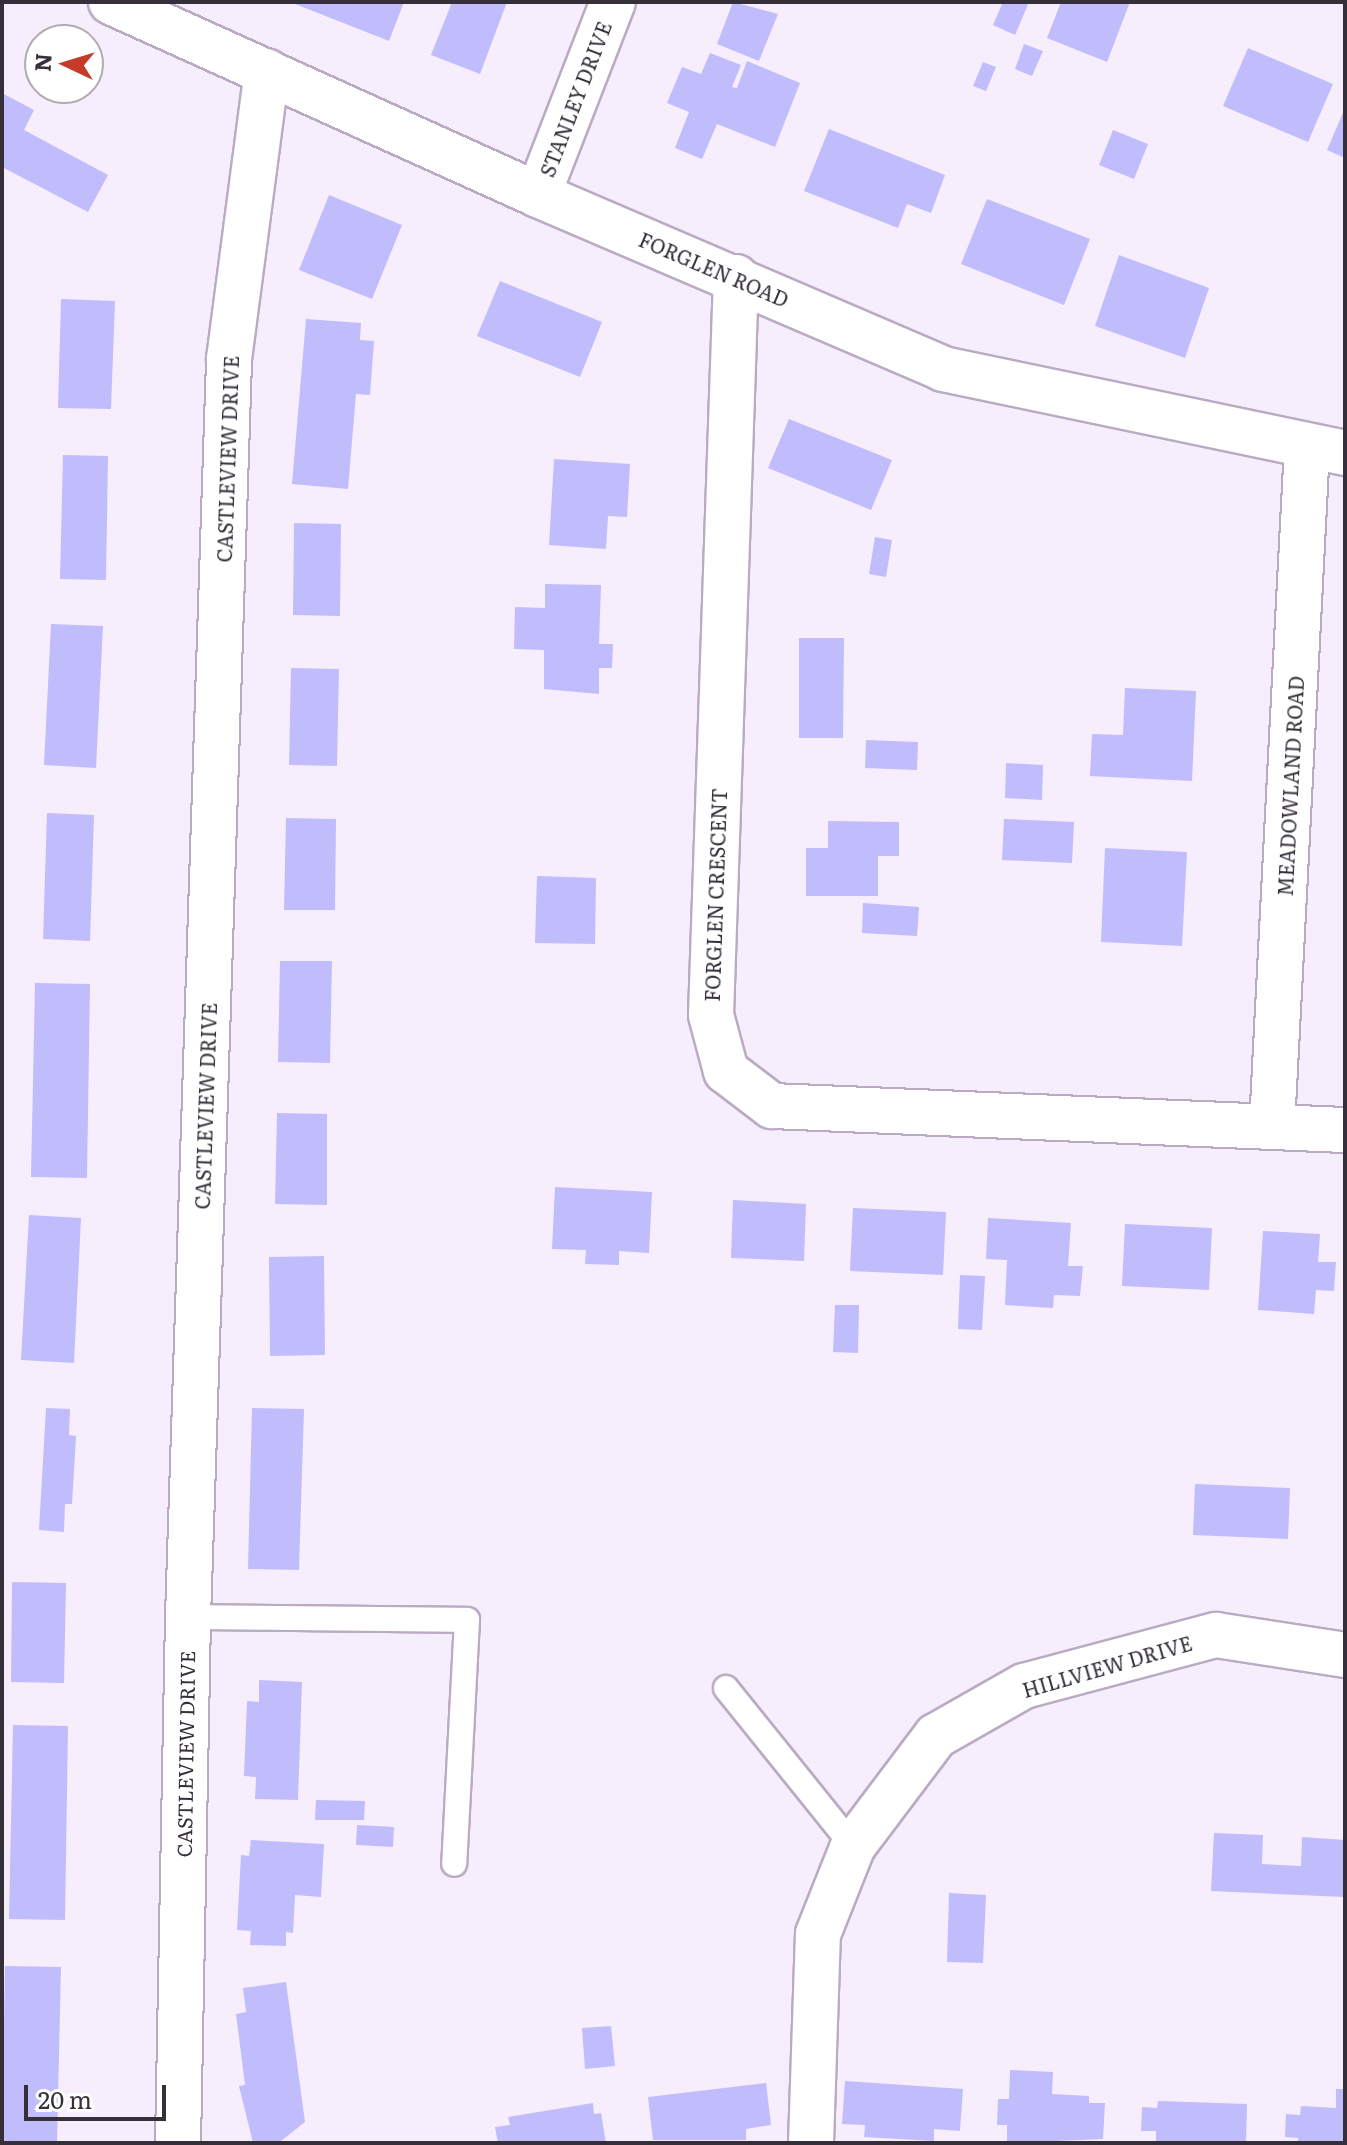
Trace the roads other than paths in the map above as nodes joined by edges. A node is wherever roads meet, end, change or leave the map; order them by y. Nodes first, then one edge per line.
1 (111, 2) edge
2 (613, 2) edge
3 (267, 72) junction
4 (538, 195) junction
5 (736, 277) junction
6 (1326, 450) edge
7 (1272, 1126) junction
8 (1345, 1130) edge
9 (188, 1617) junction
10 (1345, 1655) edge
11 (726, 1688) dead end
12 (853, 1846) junction
13 (454, 1864) dead end
14 (178, 2143) edge
15 (811, 2143) edge

1 - 3 street, FORGLEN ROAD
2 - 4 street, STANLEY DRIVE
3 - 4 street, FORGLEN ROAD
3 - 9 street, CASTLEVIEW DRIVE
4 - 5 street, FORGLEN ROAD
5 - 6 street, FORGLEN ROAD
5 - 7 street, FORGLEN CRESCENT
6 - 7 street, MEADOWLAND ROAD
7 - 8 street, FORGLEN CRESCENT
9 - 13 lane
9 - 14 street, CASTLEVIEW DRIVE
10 - 12 street, HILLVIEW DRIVE
11 - 12 lane
12 - 15 street, HILLVIEW DRIVE

